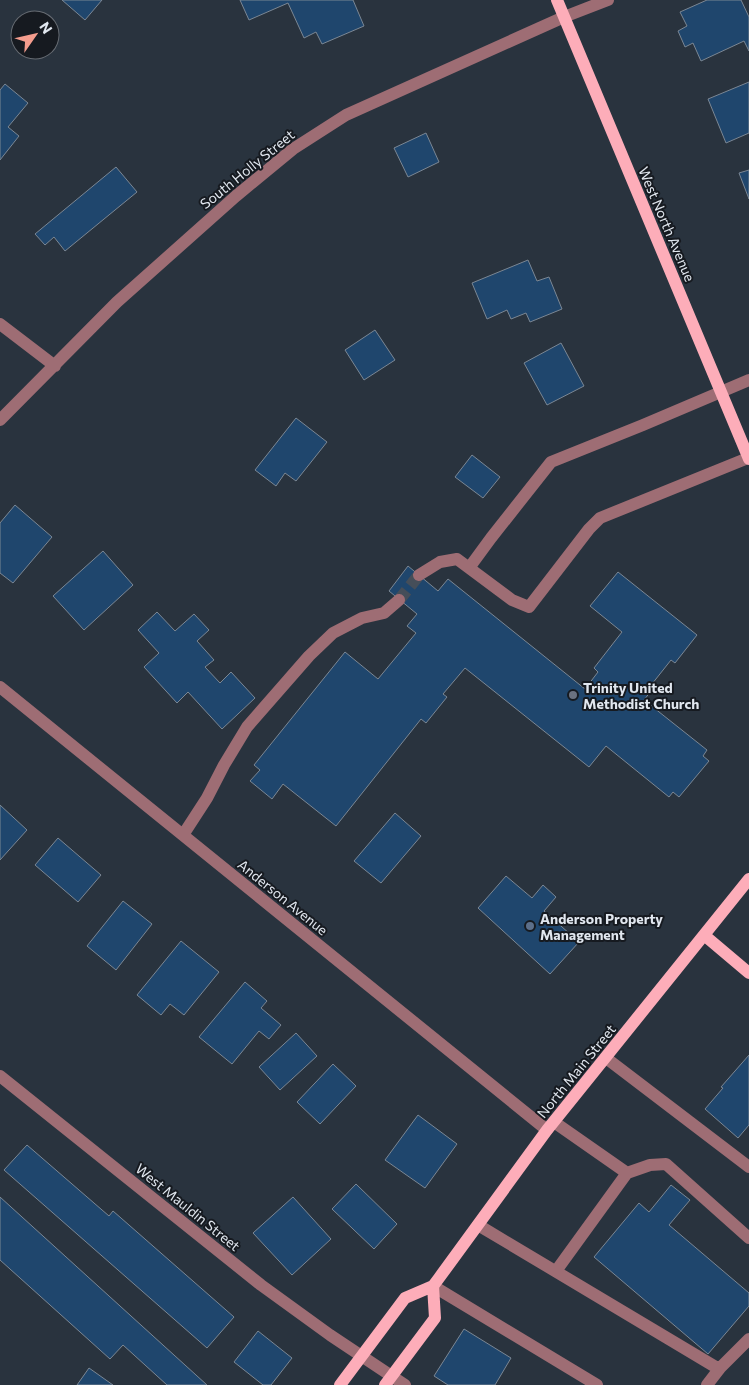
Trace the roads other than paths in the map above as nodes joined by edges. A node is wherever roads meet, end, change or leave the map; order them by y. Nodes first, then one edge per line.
1 (557, 0) edge
2 (608, 0) edge
3 (564, 17) junction
4 (0, 324) edge
5 (55, 366) junction
6 (749, 380) edge
7 (721, 392) junction
8 (0, 420) edge
9 (749, 459) edge
10 (469, 568) junction
11 (418, 575) tunnel mouth
12 (400, 600) tunnel mouth
13 (0, 687) edge
14 (183, 835) junction
15 (749, 879) edge
16 (704, 935) junction
17 (749, 973) edge
18 (606, 1058) junction
19 (0, 1076) edge
20 (550, 1126) junction
21 (749, 1167) edge
22 (627, 1174) junction
23 (478, 1224) junction
24 (749, 1238) edge
25 (556, 1271) junction
26 (433, 1286) junction
27 (749, 1339) edge
28 (362, 1356) junction
29 (719, 1369) junction
30 (388, 1381) edge
31 (340, 1385) edge
32 (405, 1385) edge
33 (597, 1385) edge
34 (707, 1385) edge

1 - 3 main road, West North Avenue
2 - 3 street, South Holly Street
3 - 5 street, South Holly Street
3 - 7 main road, West North Avenue
4 - 5 street
5 - 8 street, South Holly Street
6 - 7 street
7 - 9 main road, West North Avenue
7 - 10 street
9 - 10 street
10 - 11 street
12 - 14 street
13 - 14 street, Anderson Avenue
14 - 20 street, Anderson Avenue
15 - 16 main road, North Main Street
16 - 17 main road
16 - 18 main road, North Main Street
18 - 20 main road, North Main Street
18 - 21 street
19 - 28 street, West Mauldin Street
20 - 22 street, Anderson Avenue
20 - 23 main road, North Main Street
22 - 24 street
22 - 25 street
23 - 25 street
23 - 26 main road, North Main Street
25 - 29 street
26 - 28 main road
26 - 30 main road
26 - 33 street
27 - 29 street
28 - 30 street, West Mauldin Street
28 - 31 main road
29 - 34 street
30 - 32 street, West Mauldin Street

